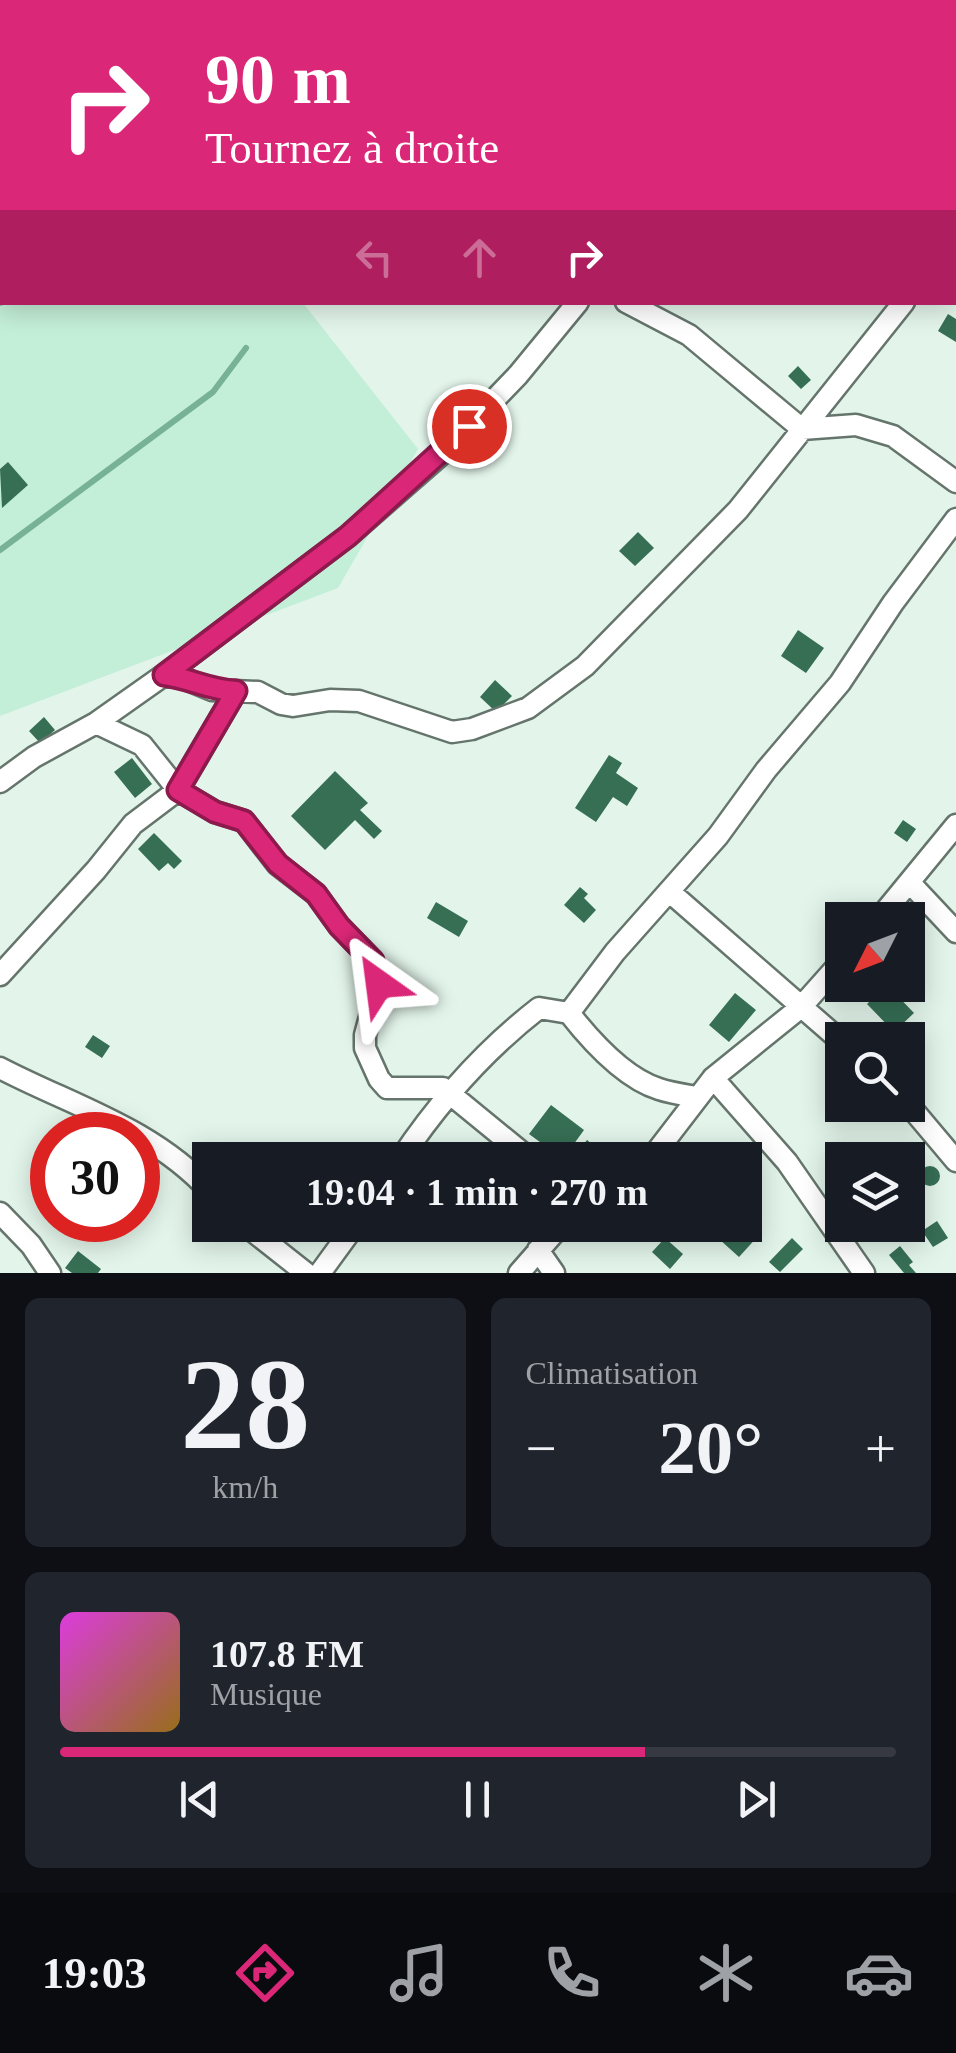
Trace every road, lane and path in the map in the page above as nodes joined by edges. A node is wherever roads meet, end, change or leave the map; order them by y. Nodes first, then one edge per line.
1 (576, 305) edge
2 (632, 305) edge
3 (902, 305) edge
4 (802, 429) junction
5 (956, 482) edge
6 (956, 519) edge
7 (164, 675) junction
8 (236, 691) junction
9 (96, 723) junction
10 (0, 782) edge
11 (178, 790) junction
12 (956, 825) edge
13 (911, 884) junction
14 (671, 893) junction
15 (894, 902) edge
16 (956, 932) edge
17 (0, 975) edge
18 (825, 980) edge
19 (801, 1008) junction
20 (569, 1014) junction
21 (825, 1028) edge
22 (0, 1068) edge
23 (713, 1078) junction
24 (452, 1094) junction
25 (697, 1097) junction
26 (923, 1122) edge
27 (414, 1142) edge
28 (509, 1142) edge
29 (663, 1142) edge
30 (956, 1160) edge
31 (192, 1175) edge
32 (0, 1213) edge
33 (267, 1242) edge
34 (343, 1242) edge
35 (545, 1242) edge
36 (538, 1250) junction
37 (50, 1273) edge
38 (306, 1273) edge
39 (320, 1273) edge
40 (518, 1273) edge
41 (554, 1273) edge
42 (864, 1273) edge

1 - 7 street
2 - 4 street
3 - 4 street
4 - 5 street
4 - 8 street
6 - 14 street
7 - 8 street
7 - 9 street
8 - 11 street
9 - 10 street
9 - 11 street
11 - 17 street
11 - 24 street
12 - 13 street
13 - 15 street
13 - 16 street
14 - 19 street
14 - 20 street
18 - 19 street
19 - 21 street
19 - 23 street
20 - 24 street
20 - 25 street
22 - 31 street
23 - 25 street
23 - 42 street
24 - 27 street
24 - 28 street
25 - 29 street
26 - 30 street
32 - 37 street
33 - 38 street
34 - 39 street
35 - 36 street
36 - 40 street
36 - 41 street

